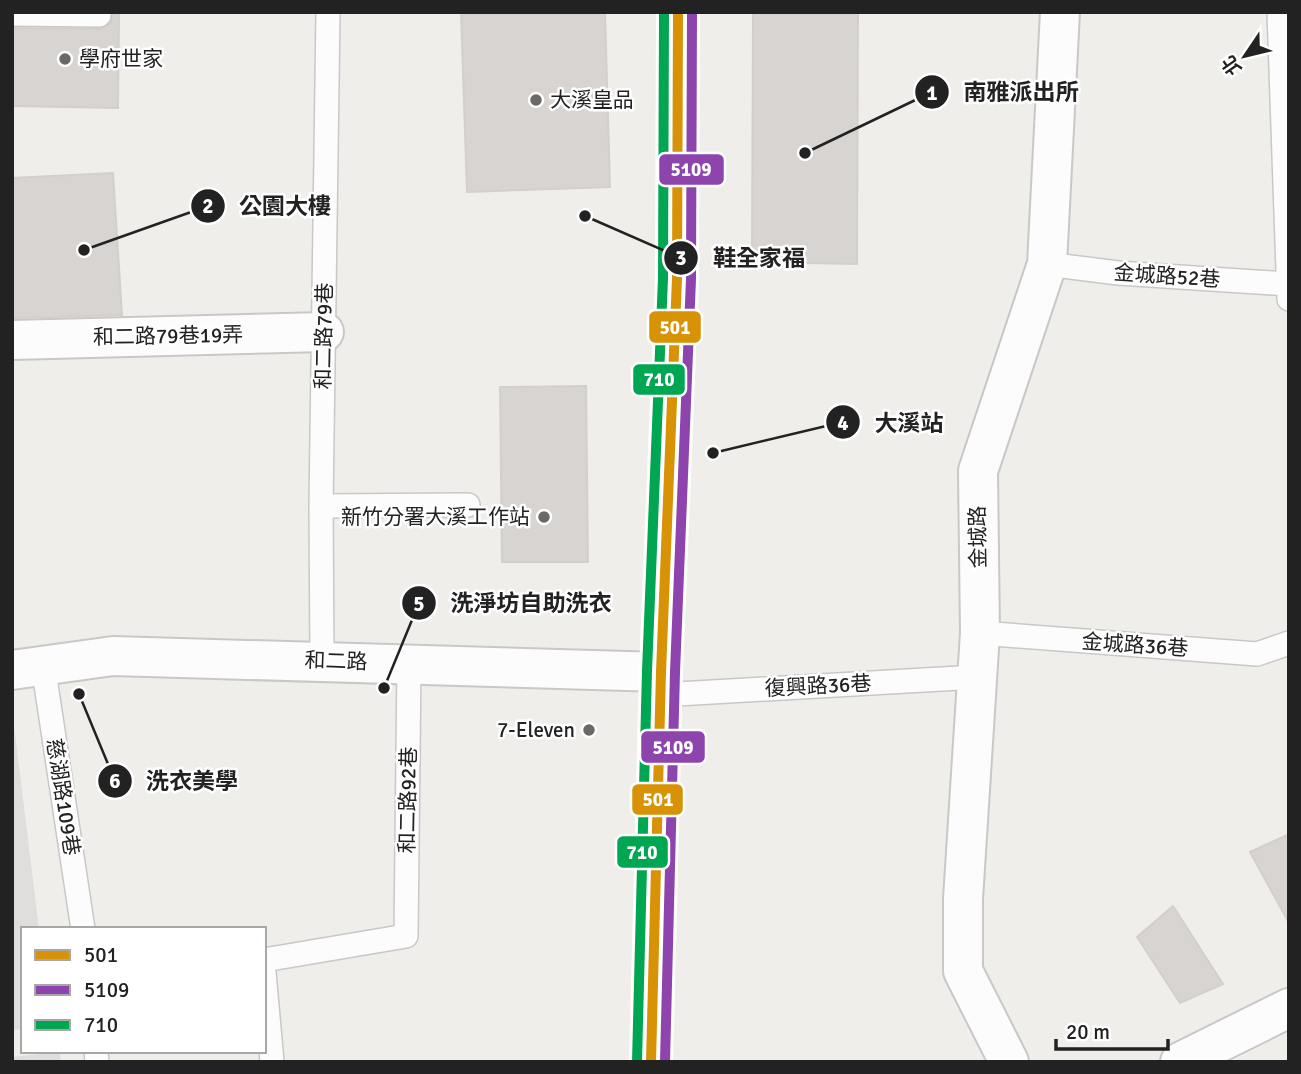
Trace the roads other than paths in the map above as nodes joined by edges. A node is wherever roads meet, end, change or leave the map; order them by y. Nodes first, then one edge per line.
1 (328, 12) edge
2 (678, 12) edge
3 (1060, 12) edge
4 (1279, 12) edge
5 (12, 14) edge
6 (99, 15) dead end
7 (1047, 264) junction
8 (1288, 284) edge
9 (1289, 299) edge
10 (324, 332) junction
11 (12, 340) edge
12 (468, 505) dead end
13 (321, 506) junction
14 (980, 633) junction
15 (1289, 643) edge
16 (322, 661) junction
17 (409, 664) junction
18 (28, 668) edge
19 (977, 677) junction
20 (660, 683) junction
21 (83, 927) edge
22 (266, 960) edge
23 (266, 994) edge
24 (1289, 1008) edge
25 (272, 1062) edge
26 (651, 1062) edge
27 (1009, 1062) edge
28 (1180, 1062) edge

1 - 10 lane, 和二路79巷
2 - 20 main road
3 - 7 street, 金城路
4 - 8 lane
5 - 6 lane
7 - 8 lane, 金城路52巷
7 - 14 street, 金城路
8 - 9 lane
10 - 11 street, 和二路79巷19弄
10 - 13 lane, 和二路79巷
12 - 13 lane
13 - 16 lane, 和二路79巷
14 - 15 lane, 金城路36巷
14 - 19 street, 金城路
16 - 17 street, 和二路
16 - 18 street, 和二路
17 - 20 street, 和二路
17 - 22 lane, 和二路92巷
18 - 21 lane, 慈湖路109巷
19 - 20 lane, 復興路36巷
19 - 27 street, 金城路
20 - 26 main road
23 - 25 lane
24 - 28 street

